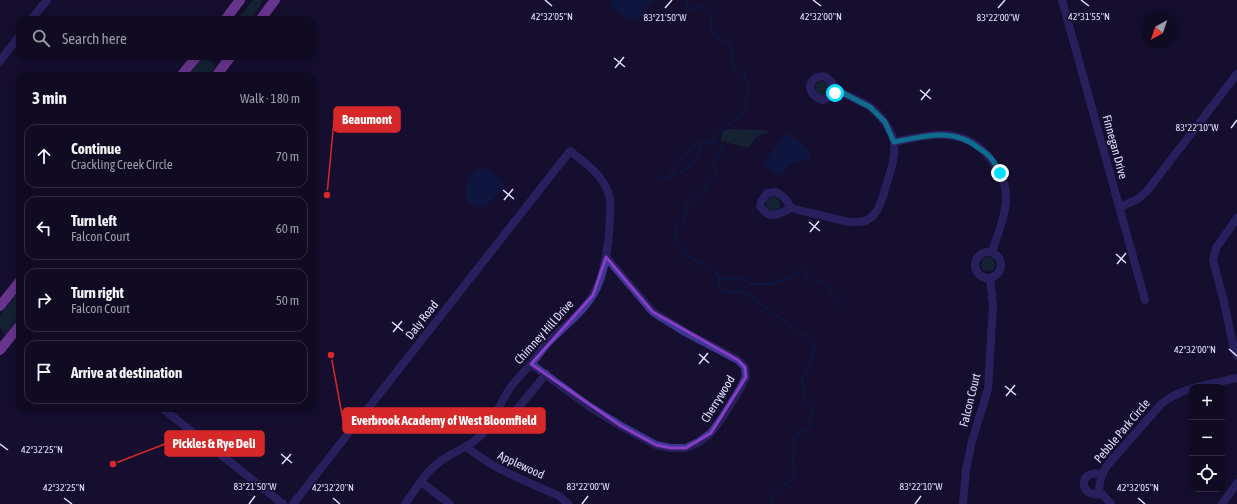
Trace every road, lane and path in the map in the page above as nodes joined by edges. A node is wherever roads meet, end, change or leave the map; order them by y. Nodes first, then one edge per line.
1 (47, 0) edge
2 (240, 0) edge
3 (275, 0) edge
4 (1062, 0) edge
5 (34, 16) edge
6 (228, 16) edge
7 (263, 16) edge
8 (16, 40) edge
9 (194, 60) edge
10 (225, 60) edge
11 (0, 61) edge
12 (184, 72) edge
13 (218, 72) edge
14 (1237, 74) edge
15 (839, 91) dead end
16 (894, 142) junction
17 (570, 151) joint
18 (1120, 207) junction
19 (791, 208) dead end
20 (1237, 218) edge
21 (992, 252) junction
22 (606, 257) junction
23 (990, 278) junction
24 (16, 286) edge
25 (1145, 300) dead end
26 (0, 306) edge
27 (16, 329) edge
28 (0, 350) edge
29 (1237, 356) edge
30 (531, 364) junction
31 (546, 374) junction
32 (1237, 378) edge
33 (1210, 384) edge
34 (1189, 389) edge
35 (518, 408) dead end
36 (167, 412) edge
37 (466, 446) junction
38 (1102, 474) junction
39 (421, 482) junction
40 (1237, 483) edge
41 (1102, 494) junction
42 (283, 504) edge
43 (293, 504) edge
44 (405, 504) edge
45 (450, 504) edge
46 (568, 504) edge
47 (963, 504) edge
48 (1111, 504) edge
49 (1222, 504) edge

1 - 5 street
2 - 6 main road
3 - 7 main road
4 - 18 street, Finnegan Drive
8 - 11 street
9 - 12 main road
10 - 13 main road
14 - 18 street
15 - 16 street
16 - 19 street
16 - 21 street
17 - 22 street, Chimney Hill Drive
17 - 43 street, Daly Road
18 - 25 street, Finnegan Drive
20 - 29 street
21 - 23 street
21 - 23 street
22 - 30 street, Chimney Hill Drive
22 - 31 street, Cherrywood
23 - 47 street, Falcon Court
24 - 26 main road
27 - 28 main road
30 - 31 street, Cherrywood
30 - 37 street, Chimney Hill Drive
31 - 35 street
32 - 33 street
34 - 38 street, Pebble Park Circle
36 - 42 street
37 - 39 street, Chimney Hill Drive
37 - 46 street, Applewood
38 - 41 street, Pebble Park Circle
38 - 41 street
39 - 44 street, Chimney Hill Drive
39 - 45 street
40 - 49 street
41 - 48 street

